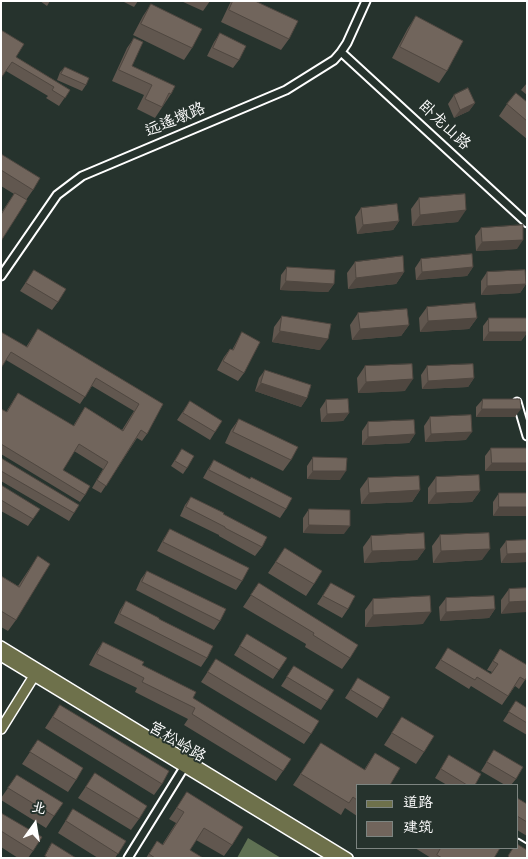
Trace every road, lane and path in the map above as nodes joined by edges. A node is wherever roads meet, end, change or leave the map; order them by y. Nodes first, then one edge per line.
1 (366, 1) edge
2 (341, 52) junction
3 (527, 223) edge
4 (1, 276) edge
5 (509, 402) edge
6 (527, 436) edge
7 (1, 646) edge
8 (2, 658) edge
9 (34, 676) junction
10 (1, 729) edge
11 (185, 766) junction
12 (128, 858) edge
13 (334, 858) edge
14 (348, 858) edge

1 - 2 street, 远遥墩路
2 - 3 street, 卧龙山路
2 - 4 street, 远遥墩路
5 - 6 street
7 - 14 main road
8 - 9 main road, 宫松岭路
9 - 10 main road
9 - 11 main road, 宫松岭路
11 - 12 street
11 - 13 main road, 宫松岭路

